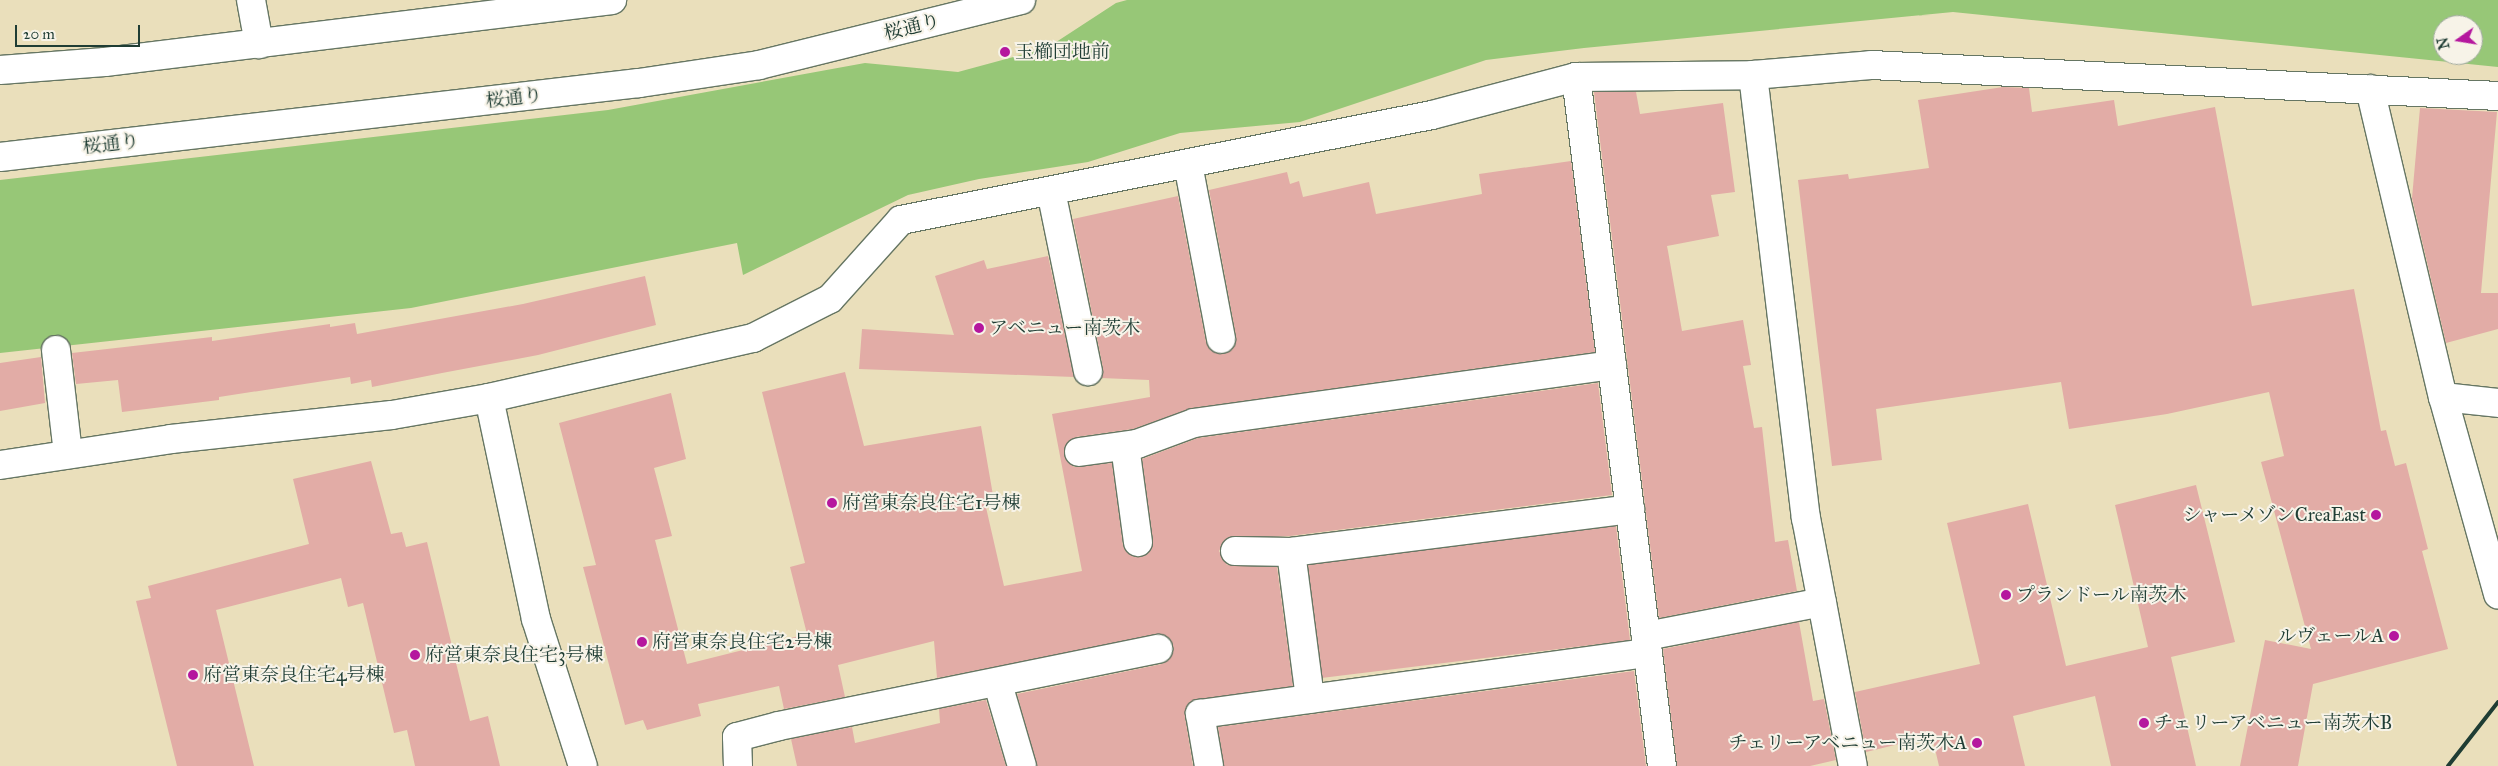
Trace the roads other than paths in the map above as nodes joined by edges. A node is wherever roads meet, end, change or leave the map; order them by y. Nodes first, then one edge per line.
1 (251, 0) edge
2 (612, 0) edge
3 (1020, 0) edge
4 (259, 44) junction
5 (0, 70) edge
6 (1753, 75) junction
7 (1576, 77) junction
8 (2370, 89) junction
9 (2498, 96) edge
10 (0, 157) edge
11 (1188, 164) junction
12 (1051, 190) junction
13 (1221, 339) dead end
14 (56, 350) dead end
15 (1612, 365) junction
16 (1088, 371) dead end
17 (2443, 397) junction
18 (489, 398) junction
19 (2498, 403) edge
20 (1125, 446) junction
21 (1079, 452) dead end
22 (68, 454) junction
23 (0, 465) edge
24 (1630, 508) junction
25 (1138, 542) dead end
26 (1235, 551) dead end
27 (1291, 552) junction
28 (2498, 594) edge
29 (1822, 602) junction
30 (1647, 644) junction
31 (1158, 649) dead end
32 (998, 684) junction
33 (1310, 699) junction
34 (583, 766) edge
35 (738, 766) edge
36 (1022, 766) edge
37 (1209, 766) edge
38 (1662, 766) edge
39 (1853, 766) edge

1 - 4 street
2 - 4 street
3 - 10 street, 桜通り
4 - 5 street
6 - 7 street
6 - 8 street
6 - 29 street
7 - 11 street
7 - 15 street
8 - 9 street
8 - 17 street
11 - 12 street
11 - 13 street
12 - 16 street
12 - 18 street
14 - 22 street
15 - 20 street
15 - 24 street
17 - 19 street
17 - 28 street
18 - 22 street
18 - 34 street
20 - 21 street
20 - 25 street
22 - 23 street
24 - 27 street
24 - 30 street
26 - 27 street
27 - 33 street
29 - 30 street
29 - 39 street
30 - 33 street
30 - 38 street
31 - 32 street
32 - 35 street
32 - 36 street
33 - 37 street

